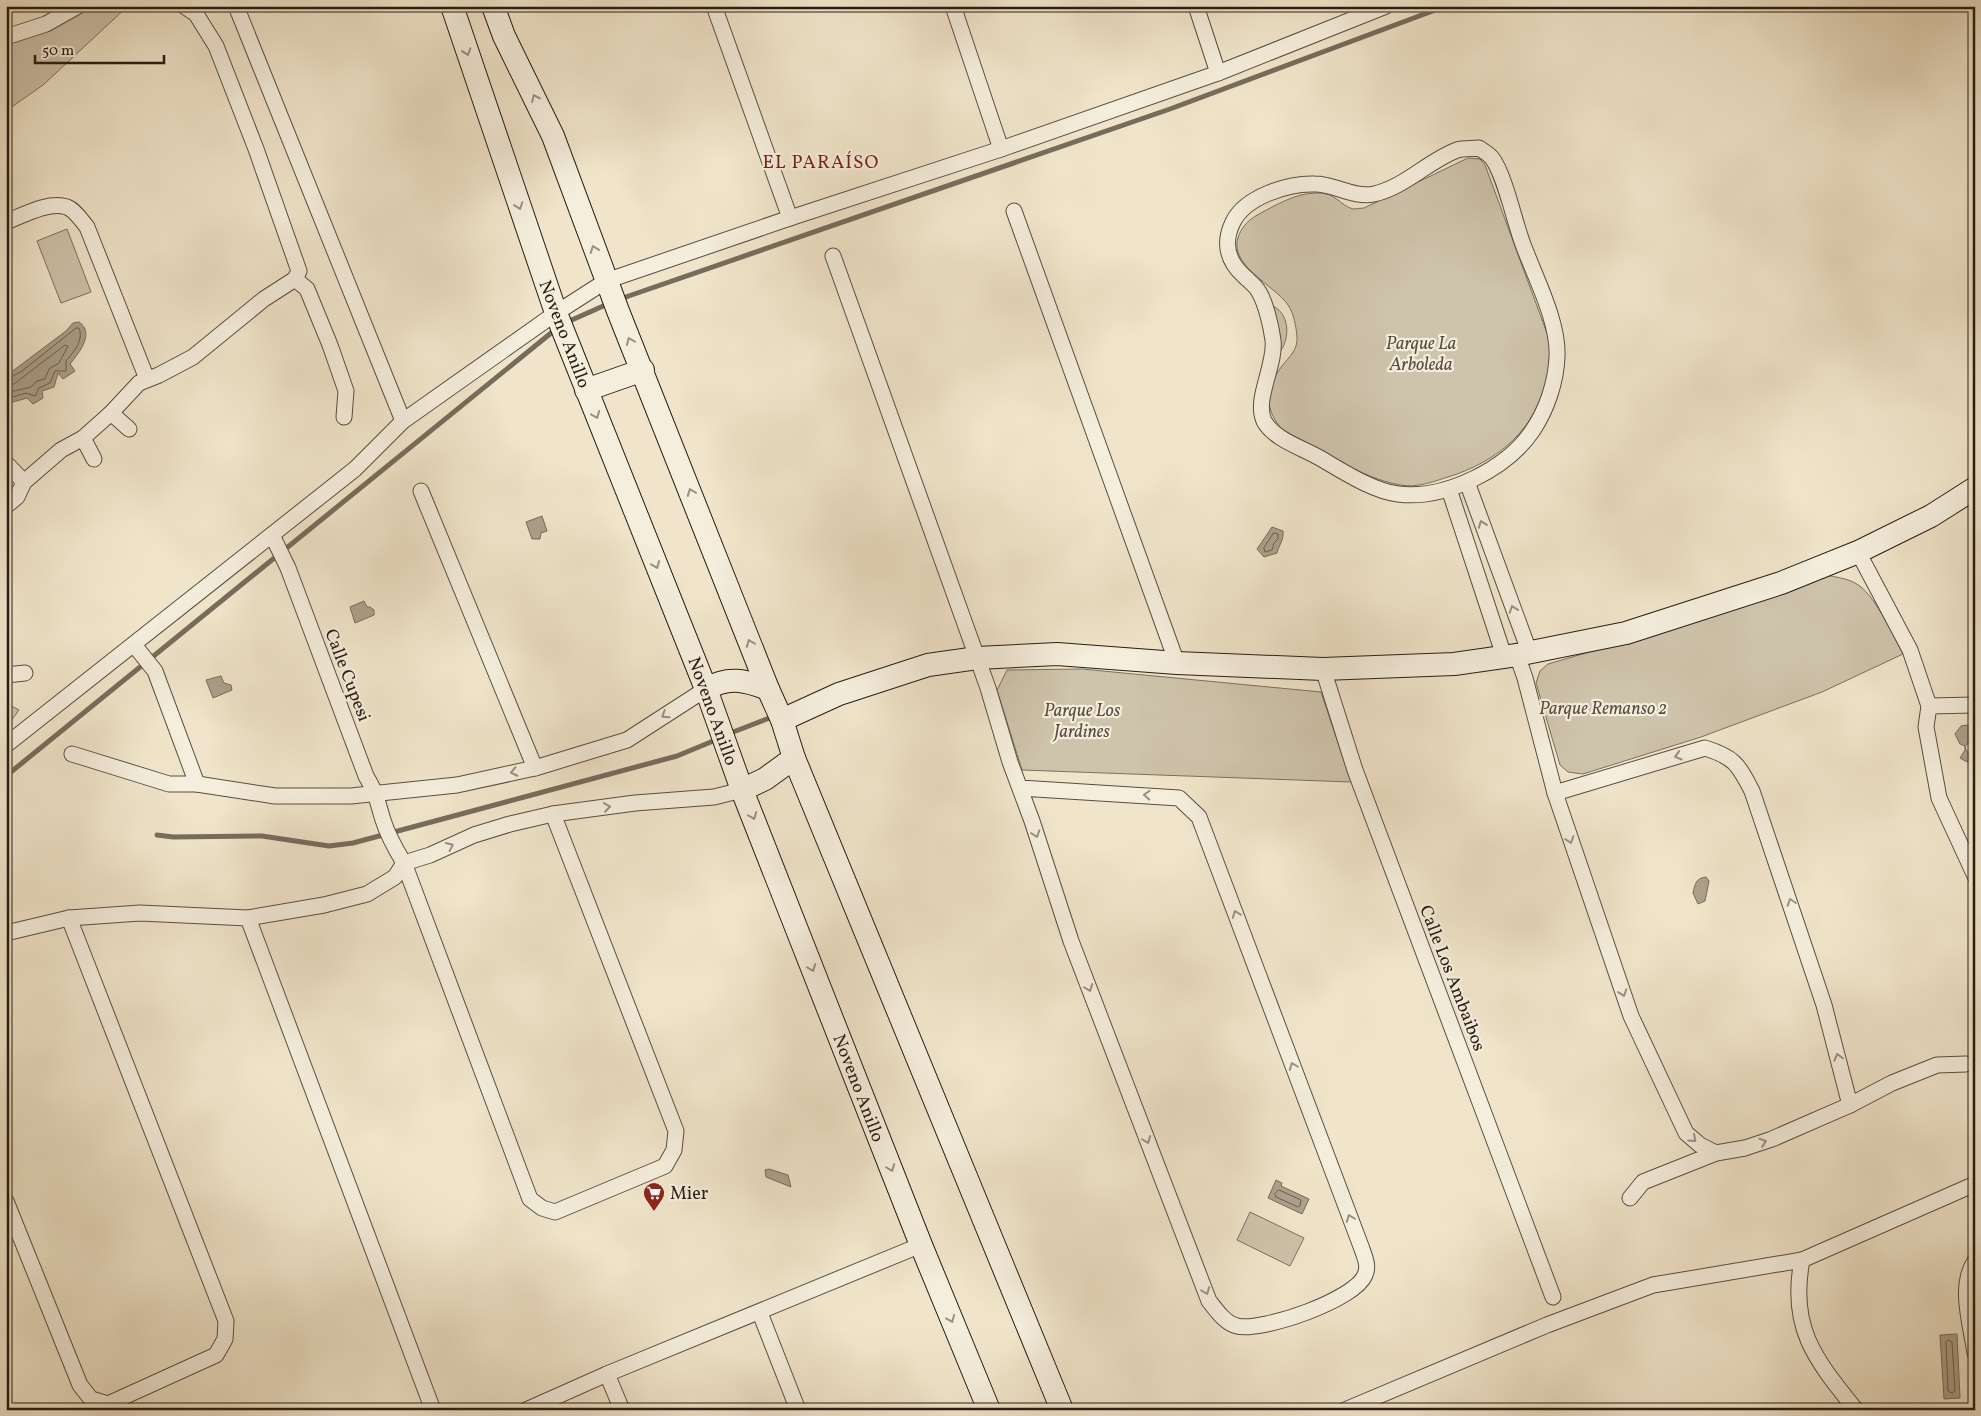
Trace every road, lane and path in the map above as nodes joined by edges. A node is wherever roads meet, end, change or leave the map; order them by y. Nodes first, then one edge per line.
1 (78, 6) edge
2 (184, 6) edge
3 (236, 6) edge
4 (452, 6) edge
5 (493, 6) edge
6 (714, 6) edge
7 (953, 6) edge
8 (1196, 6) edge
9 (1386, 6) edge
10 (6, 37) edge
11 (1218, 73) junction
12 (1001, 148) junction
13 (1014, 211) dead end
14 (790, 218) junction
15 (6, 222) edge
16 (833, 256) dead end
17 (295, 279) junction
18 (612, 296) junction
19 (560, 323) junction
20 (643, 370) junction
21 (147, 380) junction
22 (586, 390) junction
23 (111, 413) junction
24 (344, 417) dead end
25 (404, 421) junction
26 (129, 429) dead end
27 (83, 438) junction
28 (94, 459) dead end
29 (6, 463) edge
30 (24, 482) junction
31 (1467, 482) junction
32 (1975, 488) edge
33 (1449, 489) junction
34 (422, 491) dead end
35 (6, 506) edge
36 (272, 535) junction
37 (1858, 552) junction
38 (134, 644) junction
39 (1517, 654) junction
40 (976, 658) junction
41 (1177, 663) junction
42 (1323, 669) junction
43 (25, 673) dead end
44 (6, 675) edge
45 (706, 689) junction
46 (768, 689) junction
47 (1975, 705) edge
48 (1929, 706) junction
49 (782, 720) junction
50 (6, 745) edge
51 (72, 754) dead end
52 (794, 758) junction
53 (535, 768) junction
54 (197, 784) junction
55 (1020, 788) junction
56 (742, 790) junction
57 (377, 793) junction
58 (1555, 793) junction
59 (554, 814) junction
60 (404, 863) junction
61 (1975, 876) edge
62 (69, 918) junction
63 (248, 918) junction
64 (6, 933) edge
65 (1966, 1064) dead end
66 (1850, 1105) junction
67 (1716, 1153) junction
68 (1975, 1184) edge
69 (1630, 1198) dead end
70 (6, 1201) edge
71 (921, 1245) junction
72 (1802, 1260) junction
73 (1975, 1261) edge
74 (1553, 1297) dead end
75 (760, 1313) junction
76 (1975, 1353) edge
77 (607, 1374) junction
78 (433, 1410) edge
79 (526, 1410) edge
80 (622, 1410) edge
81 (798, 1410) edge
82 (989, 1410) edge
83 (1062, 1410) edge
84 (1345, 1410) edge
85 (1856, 1410) edge

1 - 10 street
2 - 17 street
3 - 25 street
4 -> 19 street, Noveno Anillo
18 -> 5 street
6 - 14 street
7 - 12 street
8 - 11 street
9 - 11 street
11 - 12 street
12 - 14 street
13 - 41 street
14 - 18 street
15 - 21 street
16 - 40 street
17 - 21 street
17 - 24 street
18 - 19 street
20 -> 18 street
19 - 22 street, Noveno Anillo
19 - 25 street
20 - 22 street
46 -> 20 street
21 - 23 street
22 -> 45 street, Noveno Anillo
23 - 26 street
23 - 27 street
25 - 36 street
27 - 28 street
27 - 30 street
29 - 30 street
30 - 35 street
31 - 33 street
31 - 33 street
39 -> 31 street
32 - 37 street
33 - 39 street
34 - 53 street
36 - 38 street
36 - 57 street, Calle Cupesi
37 - 39 street
37 - 48 street
38 - 50 street
38 - 54 street
39 - 42 street
39 - 58 street
40 - 41 street
40 - 49 street
40 - 55 street
41 - 42 street
42 - 74 street, Calle Los Ambaibos
43 - 44 street
45 - 46 street
45 -> 53 street
45 - 56 street, Noveno Anillo
46 - 49 street
47 - 48 street
48 - 61 street
49 - 52 street
51 - 54 street
52 - 56 street
52 - 83 street
53 -> 57 street
54 - 57 street
55 -> 55 street
59 -> 56 street
56 -> 71 street, Noveno Anillo
57 - 60 street, Calle Cupesi
66 -> 58 street
58 -> 67 street
60 -> 59 street
59 - 60 street, Calle Cupesi
60 - 63 street
62 - 63 street
62 - 64 street
62 - 70 street
63 - 78 street
65 - 66 street
67 -> 66 street
67 - 69 street
68 - 72 street
71 - 75 street
71 -> 82 street, Noveno Anillo
72 - 84 street
72 - 85 street
73 - 76 street
75 - 77 street
75 - 81 street
77 - 79 street
77 - 80 street

